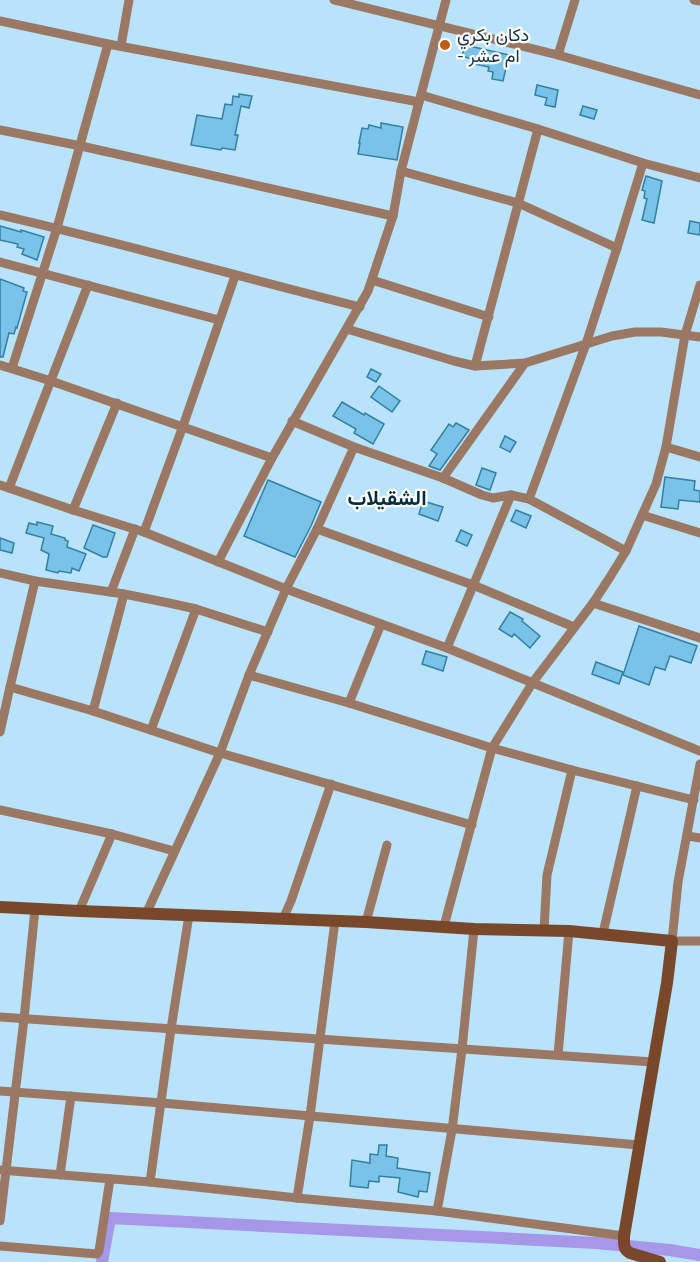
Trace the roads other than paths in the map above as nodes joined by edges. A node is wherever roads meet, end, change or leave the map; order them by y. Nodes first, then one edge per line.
1 (129, 0) edge
2 (334, 0) edge
3 (446, 0) edge
4 (575, 0) edge
5 (694, 0) edge
6 (700, 1) edge
7 (0, 21) edge
8 (439, 25) junction
9 (108, 44) junction
10 (122, 46) junction
11 (558, 55) junction
12 (700, 95) edge
13 (420, 99) junction
14 (538, 129) junction
15 (0, 130) edge
16 (81, 146) junction
17 (643, 163) junction
18 (401, 171) junction
19 (700, 178) edge
20 (518, 203) junction
21 (0, 215) edge
22 (393, 216) junction
23 (57, 228) junction
24 (617, 248) junction
25 (0, 262) edge
26 (44, 274) junction
27 (235, 276) junction
28 (372, 280) junction
29 (88, 285) junction
30 (700, 285) edge
31 (360, 307) junction
32 (489, 317) junction
33 (219, 320) junction
34 (347, 329) junction
35 (685, 335) junction
36 (700, 337) edge
37 (586, 344) junction
38 (525, 363) junction
39 (0, 365) edge
40 (475, 366) junction
41 (12, 368) junction
42 (51, 381) junction
43 (117, 403) junction
44 (292, 421) junction
45 (183, 426) junction
46 (354, 447) junction
47 (666, 447) junction
48 (700, 457) edge
49 (272, 458) junction
50 (443, 478) junction
51 (4, 487) edge
52 (511, 495) junction
53 (529, 499) junction
54 (73, 510) junction
55 (642, 515) junction
56 (318, 529) junction
57 (140, 530) junction
58 (700, 533) edge
59 (626, 551) junction
60 (218, 562) junction
61 (0, 573) edge
62 (36, 581) junction
63 (473, 585) junction
64 (286, 589) junction
65 (111, 592) junction
66 (124, 594) junction
67 (593, 603) junction
68 (196, 609) junction
69 (381, 624) junction
70 (574, 627) junction
71 (268, 632) junction
72 (700, 638) edge
73 (447, 648) junction
74 (249, 675) junction
75 (533, 682) junction
76 (10, 687) junction
77 (349, 703) junction
78 (93, 711) junction
79 (151, 730) junction
80 (0, 732) edge
81 (492, 748) junction
82 (700, 752) edge
83 (220, 753) junction
84 (700, 764) edge
85 (572, 770) junction
86 (331, 784) junction
87 (637, 786) junction
88 (694, 800) junction
89 (0, 810) edge
90 (472, 825) junction
91 (112, 834) junction
92 (688, 836) junction
93 (700, 838) edge
94 (387, 845) dead end
95 (174, 850) junction
96 (0, 907) edge
97 (35, 909) junction
98 (79, 911) junction
99 (146, 914) junction
100 (189, 915) junction
101 (283, 919) junction
102 (335, 921) junction
103 (366, 922) junction
104 (444, 927) junction
105 (474, 929) junction
106 (544, 930) junction
107 (569, 931) junction
108 (603, 933) junction
109 (672, 941) junction
110 (700, 941) edge
111 (0, 1017) edge
112 (24, 1019) junction
113 (171, 1029) junction
114 (320, 1038) junction
115 (462, 1048) junction
116 (558, 1055) junction
117 (653, 1062) junction
118 (0, 1091) edge
119 (14, 1092) junction
120 (70, 1096) junction
121 (162, 1103) junction
122 (309, 1116) junction
123 (452, 1130) junction
124 (639, 1145) junction
125 (3, 1170) edge
126 (60, 1175) junction
127 (110, 1179) junction
128 (150, 1182) junction
129 (297, 1198) junction
130 (437, 1211) junction
131 (0, 1221) edge
132 (624, 1236) junction
133 (0, 1246) edge
134 (660, 1262) edge

1 - 10 street
2 - 8 street
3 - 8 street
4 - 11 street
5 - 6 street
7 - 9 street
8 - 11 street
8 - 13 street
9 - 10 street
9 - 16 street
10 - 13 street
11 - 12 street
13 - 14 street
13 - 18 street
14 - 17 street
14 - 20 street
15 - 16 street
16 - 22 street
16 - 23 street
17 - 19 street
17 - 24 street
18 - 20 street
18 - 22 street
20 - 24 street
20 - 32 street
21 - 23 street
22 - 28 street
23 - 26 street
23 - 27 street
24 - 37 street
25 - 26 street
26 - 29 street
26 - 41 street
27 - 31 street
27 - 33 street
28 - 31 street
28 - 32 street
29 - 33 street
29 - 42 street
30 - 35 street
31 - 34 street
32 - 40 street
33 - 45 street
34 - 40 street
34 - 44 street
35 - 36 street
35 - 37 street
35 - 47 street
37 - 38 street
37 - 53 street
38 - 40 street
38 - 50 street
39 - 41 street
41 - 42 street
42 - 43 street
42 - 51 street
43 - 45 street
43 - 54 street
44 - 46 street
44 - 49 street
45 - 49 street
45 - 57 street
46 - 50 street
46 - 56 street
47 - 48 street
47 - 55 street
49 - 60 street
50 - 52 street
51 - 54 street
52 - 53 street
52 - 63 street
53 - 59 street
54 - 57 street
55 - 58 street
55 - 59 street
56 - 63 street
56 - 64 street
57 - 60 street
57 - 65 street
59 - 67 street
60 - 64 street
61 - 62 street
62 - 65 street
62 - 76 street
63 - 70 street
63 - 73 street
64 - 69 street
64 - 71 street
65 - 66 street
66 - 68 street
66 - 78 street
67 - 70 street
67 - 72 street
68 - 71 street
68 - 79 street
69 - 73 street
69 - 77 street
70 - 75 street
71 - 74 street
73 - 75 street
74 - 77 street
74 - 83 street
75 - 81 street
75 - 82 street
76 - 78 street
76 - 80 street
77 - 81 street
78 - 79 street
79 - 83 street
81 - 85 street
81 - 90 street
83 - 86 street
83 - 95 street
84 - 88 street
85 - 87 street
85 - 106 street
86 - 90 street
86 - 101 street
87 - 88 street
87 - 108 street
88 - 92 street
89 - 91 street
90 - 104 street
91 - 95 street
91 - 98 street
92 - 93 street
92 - 109 street
94 - 103 street
95 - 99 street
96 - 97 street
97 - 98 street
97 - 112 street
98 - 99 street
99 - 100 street
100 - 101 street
100 - 113 street
101 - 102 street
102 - 103 street
102 - 114 street
103 - 104 street
104 - 105 street
105 - 106 street
105 - 115 street
106 - 107 street
107 - 108 street
107 - 116 street
108 - 109 street
109 - 110 street
109 - 117 street
111 - 112 street
112 - 113 street
112 - 119 street
113 - 114 street
113 - 121 street
114 - 115 street
114 - 122 street
115 - 116 street
115 - 123 street
116 - 117 street
117 - 124 street
118 - 119 street
119 - 120 street
119 - 125 street
120 - 121 street
120 - 126 street
121 - 122 street
121 - 128 street
122 - 123 street
122 - 129 street
123 - 124 street
123 - 130 street
124 - 132 street
125 - 126 street
125 - 131 street
126 - 127 street
127 - 128 street
127 - 133 street
128 - 129 street
129 - 130 street
130 - 132 street
132 - 134 street

